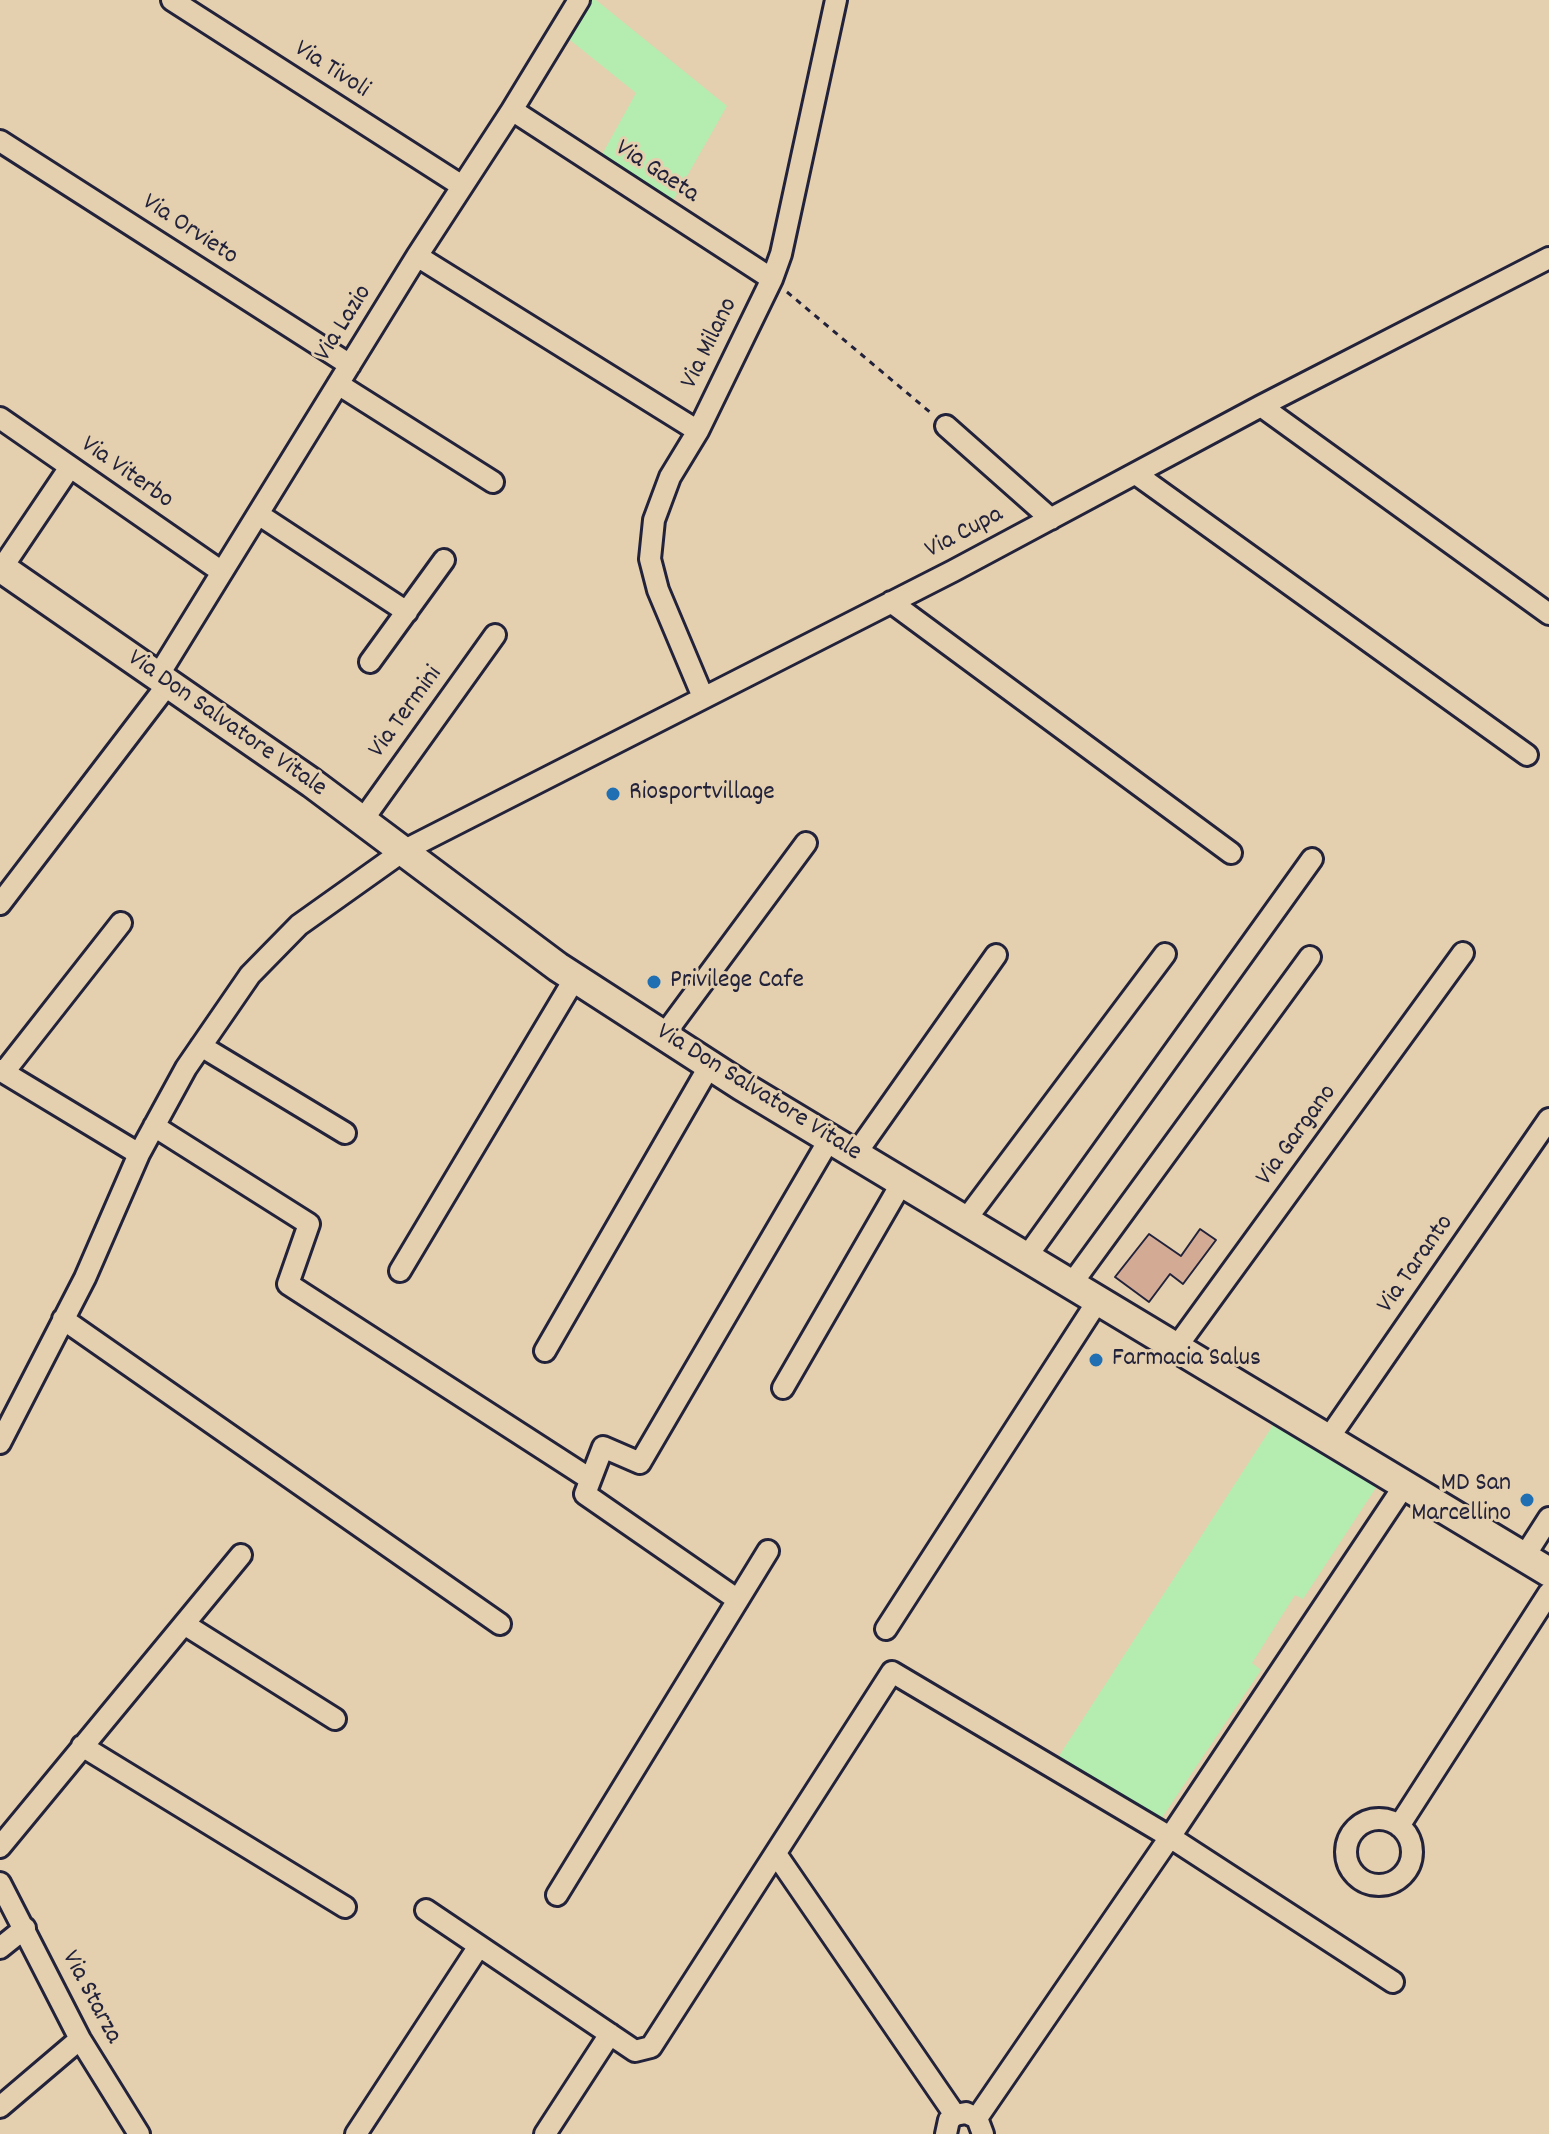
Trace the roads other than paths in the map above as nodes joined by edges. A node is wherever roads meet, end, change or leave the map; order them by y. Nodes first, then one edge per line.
1 (172, 0) edge
2 (579, 0) edge
3 (836, 0) edge
4 (512, 110) junction
5 (0, 141) edge
6 (462, 186) junction
7 (417, 256) junction
8 (1549, 258) edge
9 (772, 279) junction
10 (350, 365) junction
11 (338, 384) junction
12 (1261, 406) junction
13 (0, 418) edge
14 (946, 426) road end
15 (698, 431) junction
16 (70, 467) junction
17 (1136, 474) junction
18 (493, 482) dead end
19 (258, 514) junction
20 (1051, 519) junction
21 (444, 560) dead end
22 (1, 567) edge
23 (222, 572) junction
24 (891, 602) junction
25 (407, 612) junction
26 (1549, 614) edge
27 (495, 635) dead end
28 (370, 662) dead end
29 (163, 680) junction
30 (703, 697) junction
31 (1527, 755) dead end
32 (362, 821) junction
33 (806, 843) dead end
34 (403, 851) junction
35 (1231, 853) dead end
36 (1312, 859) dead end
37 (0, 904) edge
38 (121, 923) dead end
39 (1463, 953) dead end
40 (1165, 954) dead end
41 (996, 955) dead end
42 (1310, 957) dead end
43 (575, 978) junction
44 (664, 1035) junction
45 (201, 1046) junction
46 (710, 1065) junction
47 (2, 1071) edge
48 (1549, 1119) edge
49 (154, 1126) junction
50 (345, 1133) dead end
51 (829, 1140) junction
52 (139, 1154) junction
53 (855, 1155) junction
54 (901, 1184) junction
55 (964, 1222) junction
56 (1025, 1259) junction
57 (400, 1271) dead end
58 (1070, 1286) junction
59 (1097, 1302) junction
60 (63, 1319) junction
61 (1175, 1349) junction
62 (545, 1351) dead end
63 (783, 1388) dead end
64 (2, 1434) edge
65 (1328, 1439) junction
66 (590, 1479) junction
67 (1404, 1486) junction
68 (1549, 1518) edge
69 (768, 1551) dead end
70 (241, 1555) dead end
71 (1524, 1557) junction
72 (1549, 1572) edge
73 (1549, 1593) edge
74 (738, 1600) junction
75 (184, 1624) junction
76 (500, 1624) dead end
77 (886, 1629) dead end
78 (335, 1719) dead end
79 (82, 1746) junction
80 (1399, 1826) dead end
81 (1170, 1837) junction
82 (0, 1847) edge
83 (776, 1854) junction
84 (0, 1883) edge
85 (557, 1895) dead end
86 (345, 1907) dead end
87 (426, 1910) dead end
88 (25, 1928) junction
89 (479, 1946) junction
90 (0, 1948) edge
91 (1393, 1982) dead end
92 (610, 2034) junction
93 (80, 2039) junction
94 (0, 2107) edge
95 (955, 2115) junction
96 (980, 2126) edge
97 (139, 2134) edge
98 (356, 2134) edge
99 (545, 2134) edge
100 (946, 2134) edge

1 - 6 street, Via Tivoli
2 - 4 street, Via Lazio
3 - 9 street, Via Milano
4 - 6 street, Via Lazio
4 - 9 street, Via Gaeta
5 - 10 street, Via Orvieto
6 - 7 street, Via Lazio
7 - 10 street, Via Lazio
7 - 15 street
8 - 12 street, Via Cupa
9 - 15 street, Via Milano
10 - 11 street, Via Lazio
11 - 18 street
11 - 19 street, Via Lazio
12 - 17 street, Via Cupa
12 - 26 street
13 - 16 street, Via Viterbo
14 - 20 street
15 - 30 street, Via Milano
16 - 22 street
16 - 23 street, Via Viterbo
17 - 20 street, Via Cupa
17 - 31 street
19 - 23 street, Via Lazio
19 - 25 street
20 - 24 street, Via Cupa
21 - 25 street
22 - 29 street, Via Don Salvatore Vitale
23 - 29 street, Via Lazio
24 - 30 street, Via Cupa
24 - 35 street
25 - 28 street
27 - 32 street, Via Termini
29 - 32 street, Via Don Salvatore Vitale
29 - 37 street, Via Lazio
30 - 34 street, Via Cupa
32 - 34 street, Via Don Salvatore Vitale
33 - 44 street
34 - 43 street, Via Don Salvatore Vitale
34 - 45 street, Via Cupa
36 - 56 street
38 - 47 street
39 - 61 street, Via Gargano
40 - 55 street
41 - 53 street
42 - 58 street
43 - 44 street, Via Don Salvatore Vitale
43 - 57 street
44 - 46 street, Via Don Salvatore Vitale
45 - 49 street, Via Cupa
45 - 50 street
46 - 51 street, Via Don Salvatore Vitale
46 - 62 street
47 - 52 street
48 - 65 street, Via Taranto
49 - 52 street, Via Cupa
49 - 66 street
51 - 53 street, Via Don Salvatore Vitale
51 - 66 street
52 - 60 street, Via Cupa
53 - 54 street, Via Don Salvatore Vitale
54 - 55 street, Via Don Salvatore Vitale
54 - 63 street
55 - 56 street, Via Don Salvatore Vitale
56 - 58 street, Via Don Salvatore Vitale
58 - 59 street, Via Don Salvatore Vitale
59 - 61 street, Via Don Salvatore Vitale
59 - 77 street
60 - 64 street, Via Cupa
60 - 76 street
61 - 65 street, Via Don Salvatore Vitale
65 - 67 street, Via Don Salvatore Vitale
66 - 74 street
67 - 71 street, Via Don Salvatore Vitale
67 - 81 street
68 - 71 street
69 - 74 street
70 - 75 street
71 - 72 street, Via Don Salvatore Vitale
73 - 80 street
74 - 85 street
75 - 78 street
75 - 79 street
79 - 82 street
79 - 86 street
81 - 83 street
81 - 91 street
81 - 96 street
83 - 92 street
83 - 95 street
84 - 88 street, Via Starza
87 - 89 street
88 - 90 street
88 - 93 street, Via Starza
89 - 92 street
89 - 98 street
92 - 99 street
93 - 94 street
93 - 97 street, Via Starza
95 - 96 street
95 - 100 street

